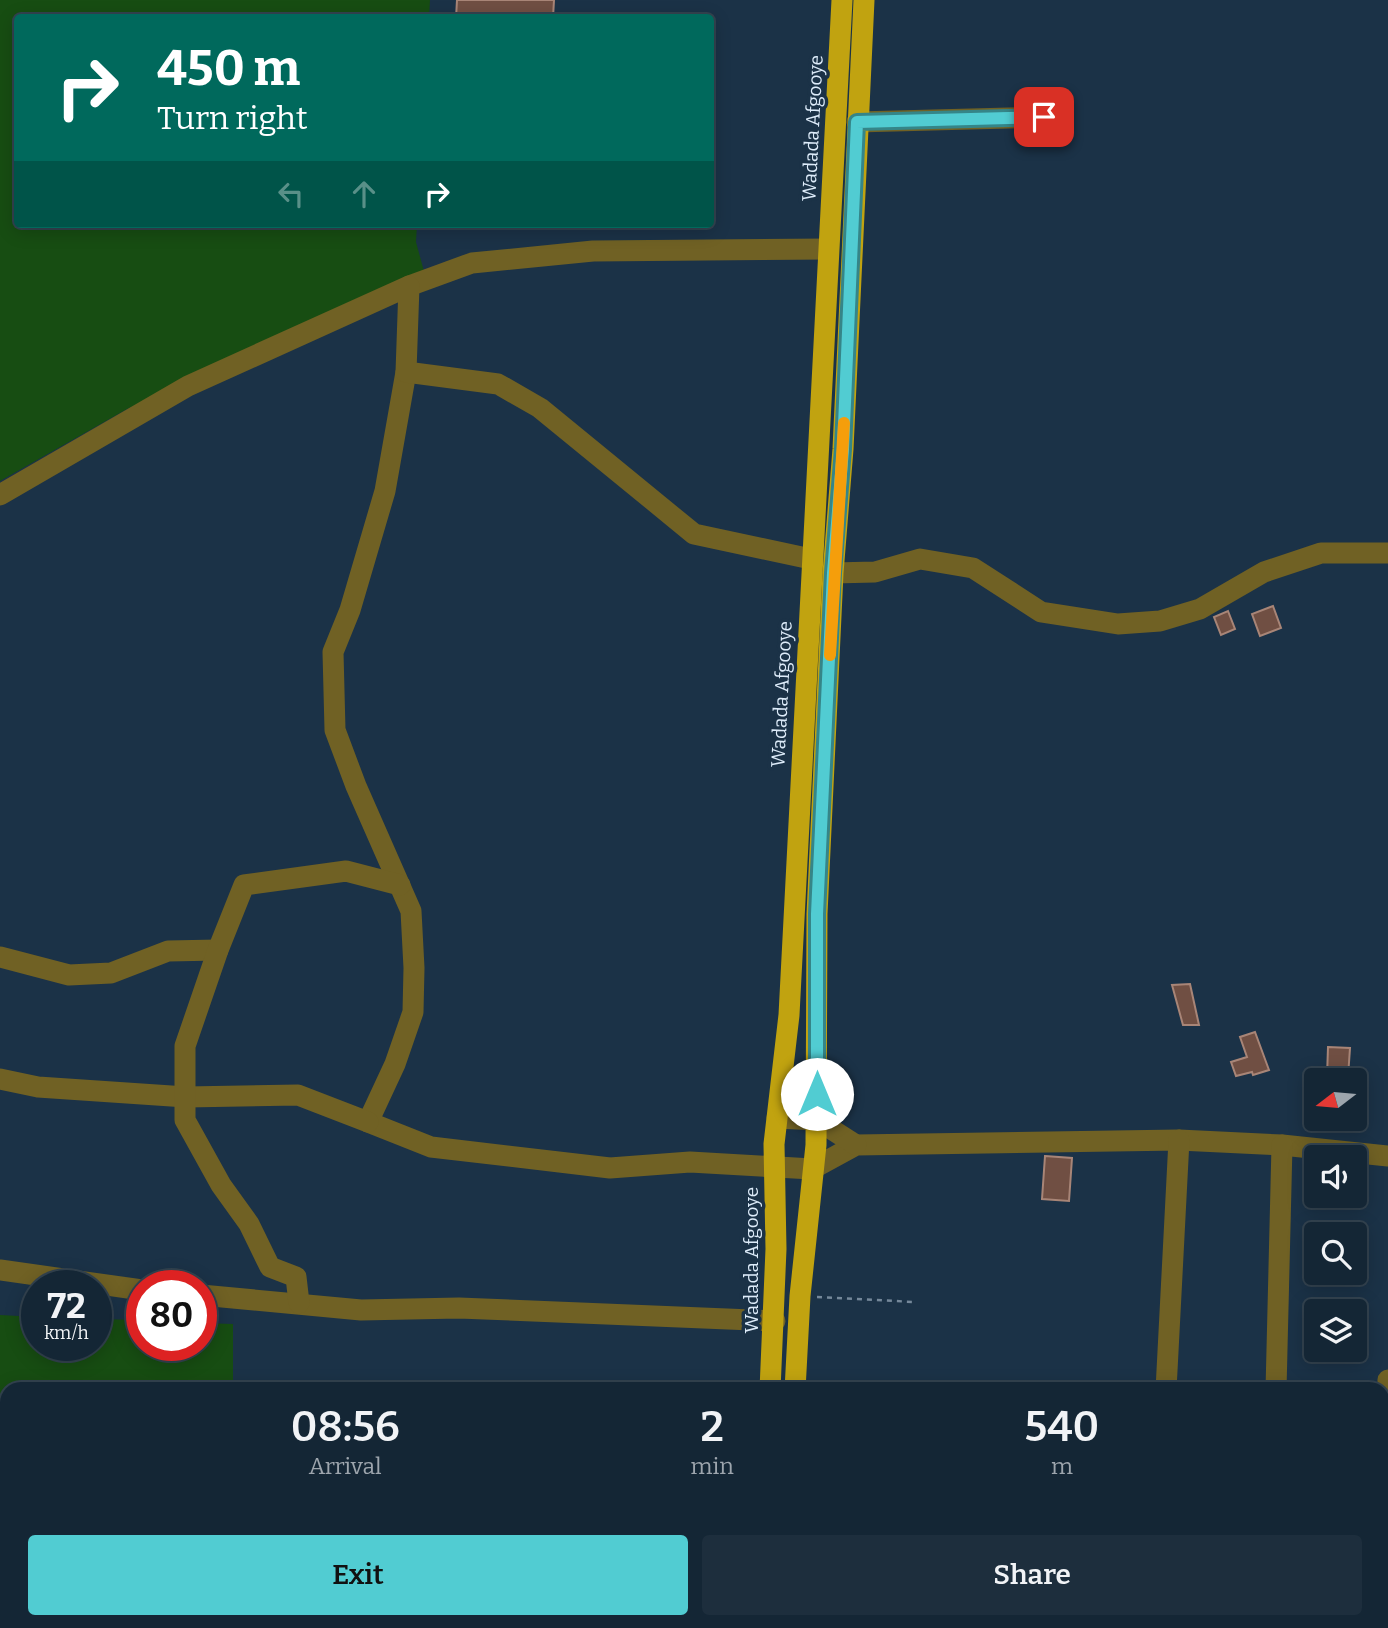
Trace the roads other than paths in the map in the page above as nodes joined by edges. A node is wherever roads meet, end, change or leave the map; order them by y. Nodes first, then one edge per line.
1 (842, 0) edge
2 (864, 0) edge
3 (1044, 117) dead end
4 (857, 122) junction
5 (828, 249) junction
6 (410, 286) junction
7 (407, 372) junction
8 (0, 495) edge
9 (1388, 553) edge
10 (811, 559) junction
11 (833, 573) junction
12 (400, 885) junction
13 (218, 950) junction
14 (0, 957) edge
15 (0, 1079) edge
16 (186, 1097) junction
17 (777, 1118) junction
18 (817, 1120) junction
19 (368, 1122) junction
20 (1179, 1140) junction
21 (856, 1145) junction
22 (1282, 1145) junction
23 (1388, 1156) edge
24 (774, 1167) junction
25 (811, 1169) junction
26 (0, 1270) edge
27 (126, 1288) edge
28 (217, 1296) edge
29 (299, 1303) junction
30 (775, 1321) junction
31 (771, 1382) edge
32 (795, 1382) edge
33 (1166, 1382) edge
34 (1276, 1382) edge

1 - 5 highway, Wadada Afgooye
2 - 4 highway
3 - 4 street
4 - 11 highway
5 - 6 street
5 - 10 highway, Wadada Afgooye
6 - 7 street
6 - 8 street
7 - 10 street
7 - 12 street
9 - 11 street
10 - 17 highway, Wadada Afgooye
11 - 18 highway
12 - 13 street
12 - 19 street
13 - 14 street
13 - 16 street
15 - 16 street
16 - 19 street
16 - 29 street
17 - 18 street
17 - 24 highway, Wadada Afgooye
18 - 21 street
18 - 25 highway
19 - 24 street
20 - 21 street
20 - 22 street
20 - 33 street
21 - 25 street
22 - 23 street
22 - 34 street
24 - 25 street
24 - 30 highway, Wadada Afgooye
25 - 32 highway
26 - 27 street
28 - 29 street
29 - 30 street
30 - 31 highway, Wadada Afgooye

